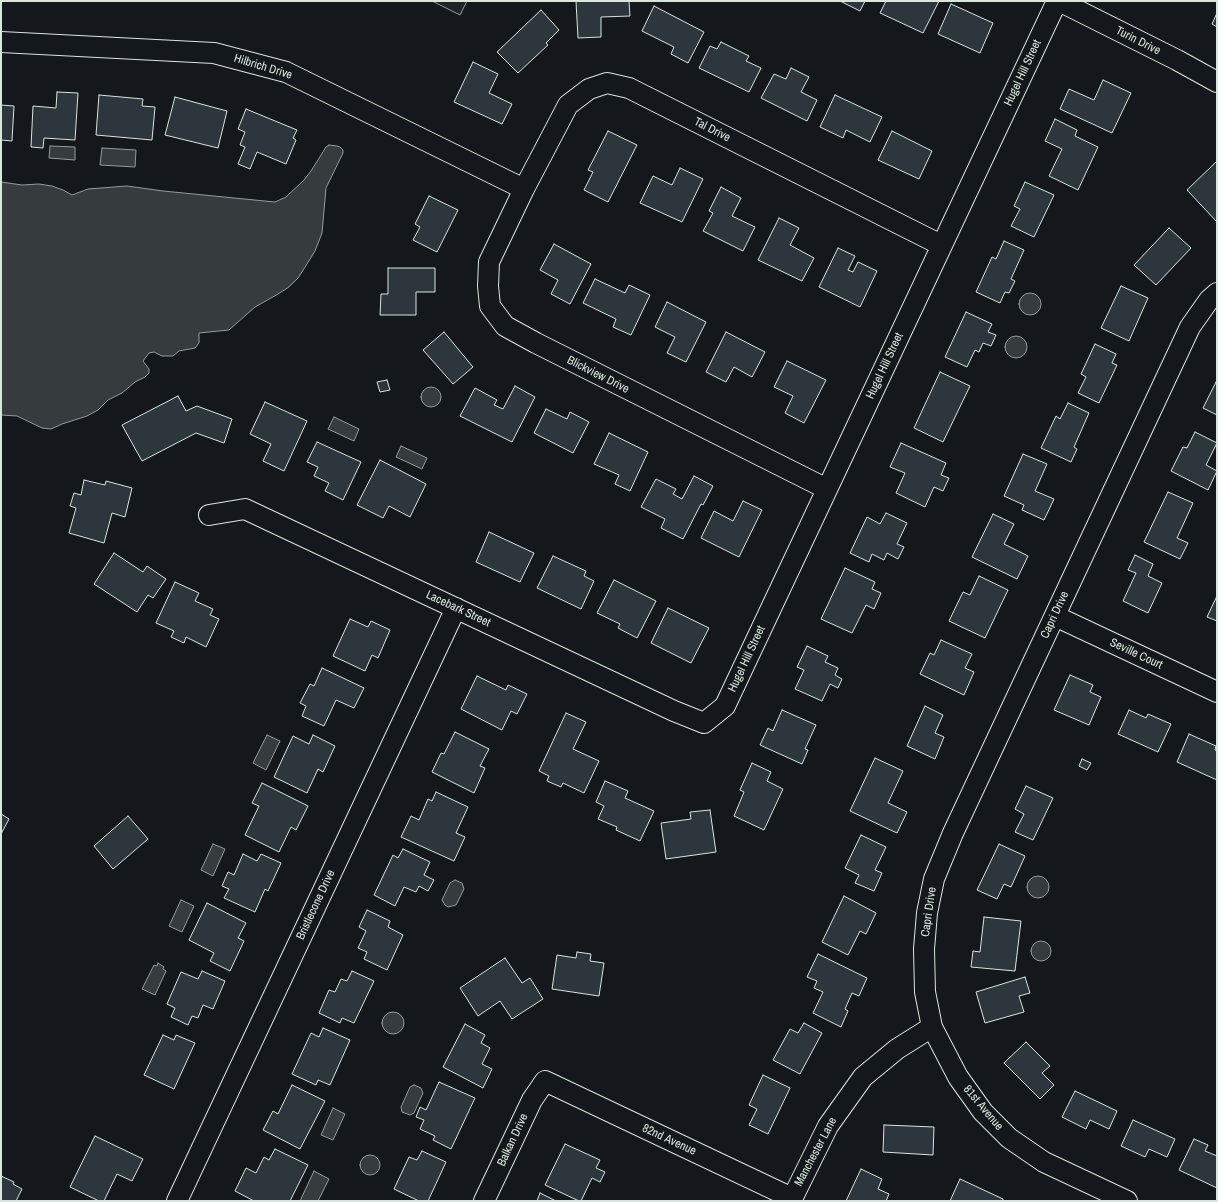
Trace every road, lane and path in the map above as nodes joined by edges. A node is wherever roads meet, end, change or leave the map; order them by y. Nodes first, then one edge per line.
1 (1058, 1) edge
2 (1, 42) edge
3 (1217, 82) edge
4 (524, 189) junction
5 (942, 245) junction
6 (1217, 293) edge
7 (827, 490) junction
8 (209, 515) dead end
9 (456, 608) junction
10 (1055, 616) junction
11 (1217, 692) edge
12 (704, 723) joint
13 (924, 949) joint
14 (932, 1026) junction
15 (545, 1081) joint
16 (792, 1200) edge
17 (177, 1201) edge
18 (484, 1201) edge
19 (1127, 1201) edge

1 - 3 street, Turin Drive
1 - 5 street, Hugel Hill Street
2 - 4 street, Hilbrich Drive
4 - 5 street, Tal Drive
4 - 7 street, Blickview Drive
5 - 7 street, Hugel Hill Street
6 - 10 street, Capri Drive
7 - 12 street, Hugel Hill Street
8 - 9 street, Lacebark Street
9 - 12 street, Lacebark Street
9 - 17 street, Bristlecone Drive
10 - 11 street, Seville Court
10 - 13 street, Capri Drive
13 - 14 street, 81st Avenue
14 - 16 street, Manchester Lane
14 - 19 street, 81st Avenue
15 - 16 street, 82nd Avenue
15 - 18 street, Balkan Drive

